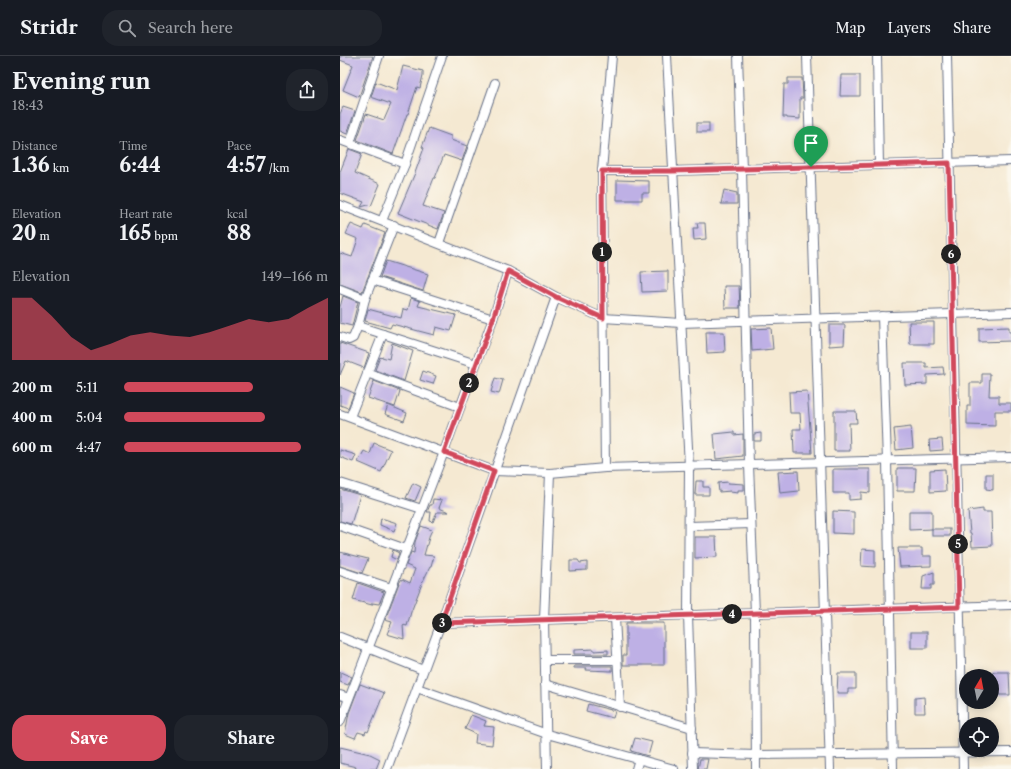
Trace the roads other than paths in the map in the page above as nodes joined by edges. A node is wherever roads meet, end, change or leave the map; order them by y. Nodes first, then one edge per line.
1 (379, 56) edge
2 (442, 56) edge
3 (612, 56) edge
4 (667, 56) edge
5 (738, 56) edge
6 (807, 56) edge
7 (877, 56) edge
8 (947, 56) edge
9 (495, 82) dead end
10 (340, 140) edge
11 (350, 143) junction
12 (1011, 161) edge
13 (949, 163) junction
14 (405, 164) junction
15 (880, 165) junction
16 (811, 167) junction
17 (742, 168) junction
18 (602, 171) junction
19 (672, 171) junction
20 (340, 205) edge
21 (382, 221) junction
22 (394, 225) junction
23 (440, 243) junction
24 (508, 271) junction
25 (372, 280) junction
26 (340, 289) edge
27 (556, 297) junction
28 (365, 299) junction
29 (1011, 312) edge
30 (952, 314) junction
31 (882, 316) junction
32 (603, 318) junction
33 (493, 319) junction
34 (816, 319) junction
35 (746, 321) junction
36 (681, 324) junction
37 (358, 326) junction
38 (383, 334) junction
39 (340, 337) edge
40 (476, 364) junction
41 (367, 373) junction
42 (460, 407) junction
43 (340, 414) edge
44 (350, 417) junction
45 (444, 452) junction
46 (1011, 457) edge
47 (956, 459) junction
48 (887, 461) junction
49 (820, 463) junction
50 (749, 464) junction
51 (689, 466) junction
52 (605, 468) junction
53 (494, 471) junction
54 (550, 473) junction
55 (340, 484) edge
56 (422, 509) junction
57 (752, 524) junction
58 (340, 526) edge
59 (689, 526) junction
60 (406, 549) junction
61 (340, 571) edge
62 (391, 588) junction
63 (1011, 605) edge
64 (959, 607) junction
65 (890, 609) junction
66 (825, 611) junction
67 (755, 613) junction
68 (688, 615) junction
69 (616, 618) junction
70 (544, 620) junction
71 (441, 623) junction
72 (340, 638) edge
73 (368, 649) junction
74 (545, 660) junction
75 (617, 660) junction
76 (423, 670) junction
77 (545, 684) junction
78 (417, 688) junction
79 (340, 695) edge
80 (349, 698) junction
81 (620, 707) junction
82 (962, 717) edge
83 (340, 722) edge
84 (692, 728) junction
85 (547, 734) junction
86 (959, 752) edge
87 (999, 752) edge
88 (1011, 752) edge
89 (692, 753) junction
90 (892, 753) junction
91 (830, 754) junction
92 (756, 755) junction
93 (962, 757) edge
94 (639, 759) junction
95 (387, 769) edge
96 (547, 769) edge
97 (636, 769) edge
98 (674, 769) edge
99 (693, 769) edge
100 (756, 769) edge
101 (830, 769) edge
102 (893, 769) edge
103 (963, 769) edge

1 - 11 street
2 - 14 street
3 - 18 street
4 - 19 street
5 - 17 street
6 - 16 street
7 - 15 street
8 - 13 street
9 - 23 street
10 - 11 street
11 - 14 street
12 - 13 street
13 - 15 street
13 - 30 street
14 - 21 street
15 - 16 street
16 - 17 street
16 - 34 street
17 - 19 street
17 - 35 street
18 - 19 street
18 - 32 street
19 - 36 street
20 - 21 street
21 - 22 street
22 - 23 street
22 - 25 street
23 - 24 street
24 - 27 street
24 - 33 street
25 - 28 street
25 - 33 street
26 - 28 street
27 - 32 street
27 - 53 street
28 - 37 street
29 - 30 street
30 - 31 street
30 - 47 street
31 - 34 street
31 - 48 street
32 - 36 street
32 - 52 street
33 - 40 street
34 - 35 street
34 - 49 street
35 - 36 street
35 - 50 street
36 - 51 street
37 - 38 street
37 - 39 street
38 - 40 street
38 - 41 street
40 - 42 street
41 - 42 street
41 - 44 street
42 - 45 street
43 - 44 street
44 - 45 street
45 - 53 street
45 - 56 street
46 - 47 street
47 - 48 street
47 - 64 street
48 - 49 street
48 - 65 street
49 - 50 street
49 - 66 street
50 - 51 street
50 - 57 street
51 - 52 street
51 - 59 street
52 - 54 street
53 - 54 street
53 - 71 street
54 - 70 street
55 - 56 street
56 - 60 street
57 - 59 street
57 - 67 street
58 - 60 street
59 - 68 street
60 - 62 street
61 - 62 street
62 - 73 street
63 - 64 street
64 - 65 street
64 - 82 street
65 - 66 street
65 - 90 street
66 - 67 street
66 - 91 street
67 - 68 street
67 - 92 street
68 - 69 street
68 - 84 street
69 - 70 street
69 - 75 street
70 - 71 street
70 - 74 street
71 - 76 street
72 - 73 street
73 - 76 street
73 - 80 street
74 - 75 street
74 - 77 street
75 - 81 street
76 - 78 street
77 - 81 street
77 - 85 street
78 - 85 street
78 - 95 street
79 - 80 street
80 - 83 street
81 - 84 street
84 - 89 street
85 - 94 street
85 - 96 street
86 - 90 street
87 - 88 street
89 - 92 street
89 - 99 street
90 - 91 street
90 - 102 street
91 - 92 street
91 - 101 street
92 - 100 street
93 - 103 street
94 - 97 street
94 - 98 street

